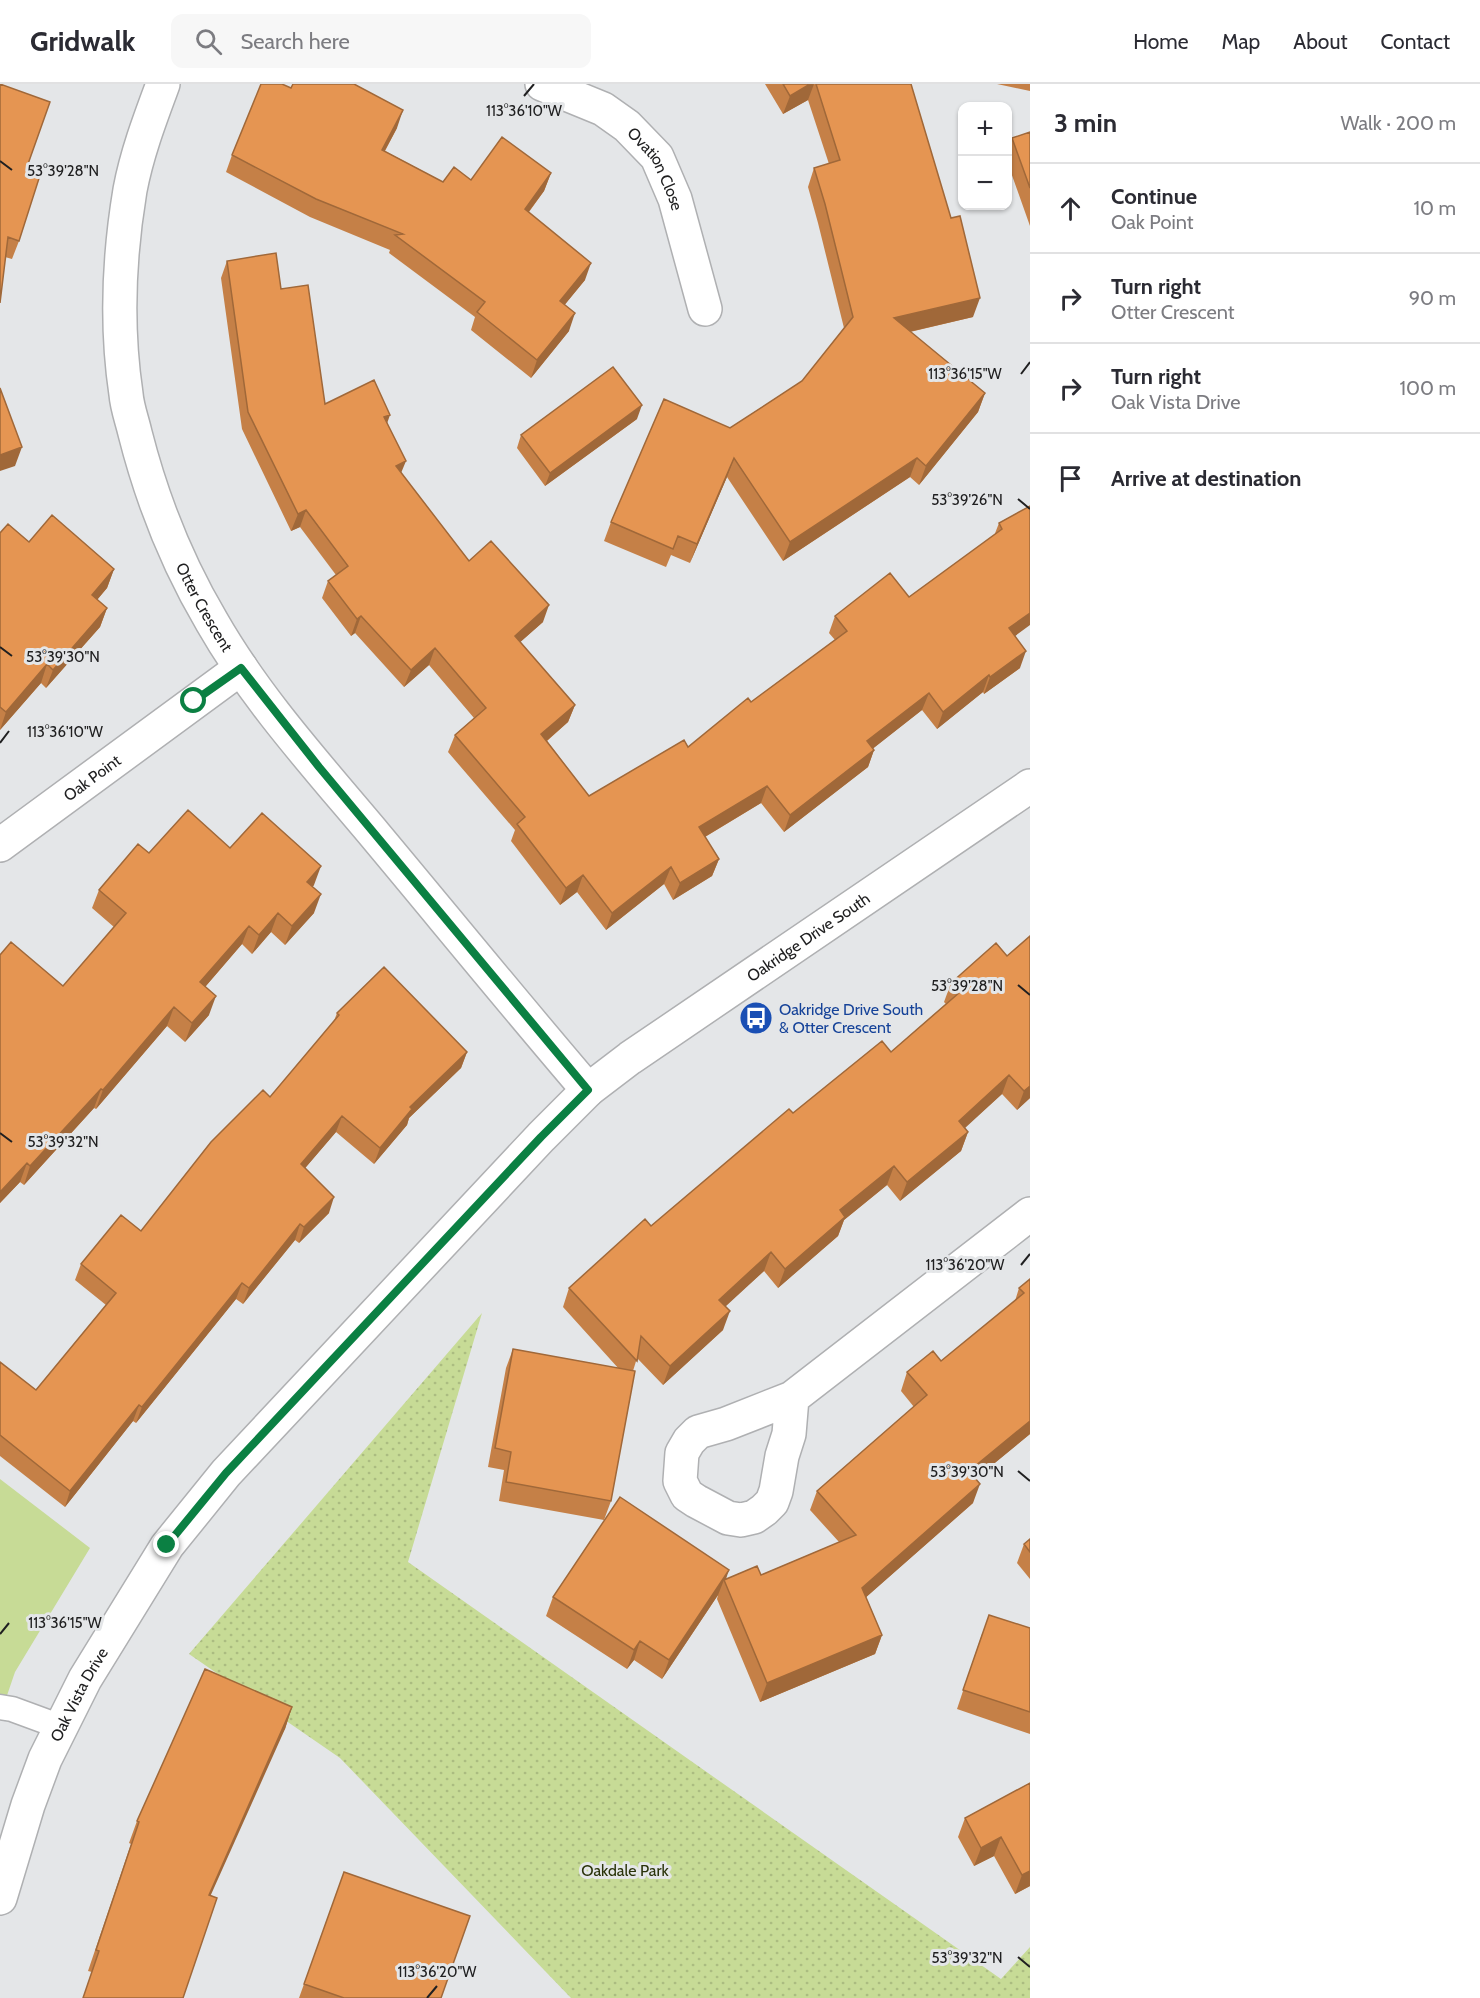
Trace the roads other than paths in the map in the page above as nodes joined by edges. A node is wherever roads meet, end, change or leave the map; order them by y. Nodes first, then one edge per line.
1 (163, 84) edge
2 (542, 84) edge
3 (705, 309) dead end
4 (241, 668) junction
5 (1030, 786) edge
6 (0, 845) edge
7 (588, 1090) junction
8 (1030, 1214) edge
9 (792, 1398) dead end
10 (0, 1707) edge
11 (61, 1727) junction
12 (0, 1898) edge

1 - 4 street, Otter Crescent
2 - 3 street, Ovation Close
4 - 6 street, Oak Point
4 - 7 street, Otter Crescent
5 - 7 street, Oakridge Drive South
7 - 11 street, Oak Vista Drive
8 - 9 street
10 - 11 lane
11 - 12 street, Oak Vista Drive

